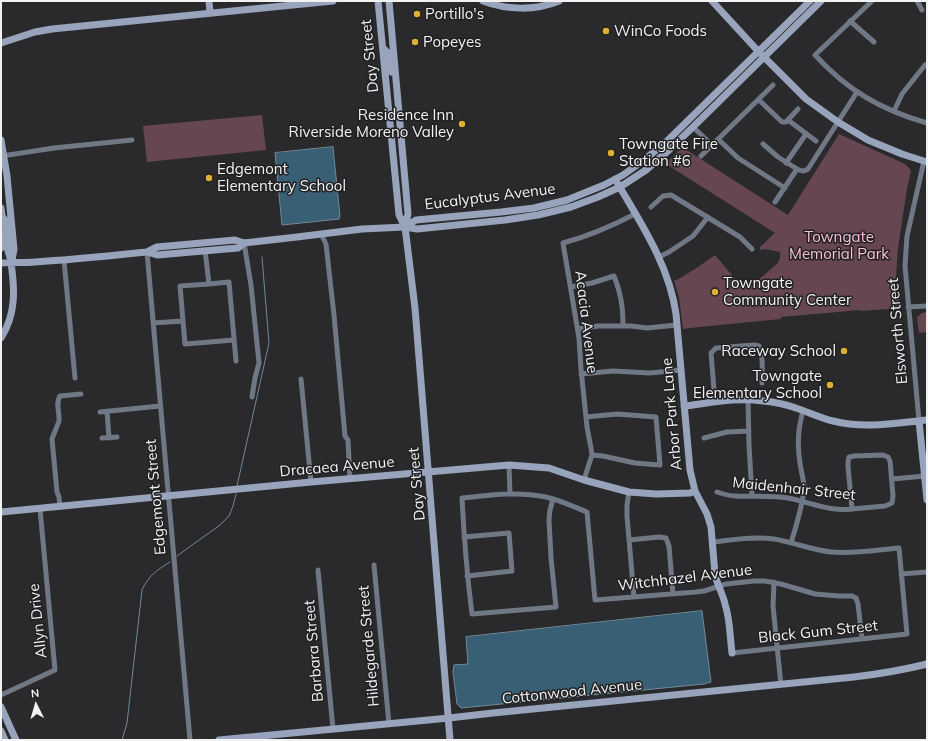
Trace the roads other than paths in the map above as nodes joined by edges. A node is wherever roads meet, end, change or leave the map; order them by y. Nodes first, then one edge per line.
1 (209, 1) edge
2 (333, 1) edge
3 (378, 1) edge
4 (389, 1) edge
5 (483, 1) edge
6 (559, 1) edge
7 (712, 1) edge
8 (810, 1) edge
9 (821, 1) edge
10 (872, 1) edge
11 (917, 1) edge
12 (922, 10) dead end
13 (210, 13) junction
14 (850, 21) junction
15 (874, 42) dead end
16 (1, 43) edge
17 (382, 47) junction
18 (758, 51) junction
19 (765, 57) junction
20 (925, 65) dead end
21 (395, 74) junction
22 (773, 85) dead end
23 (857, 92) junction
24 (759, 100) junction
25 (704, 104) junction
26 (798, 109) dead end
27 (894, 112) junction
28 (389, 113) junction
29 (690, 119) junction
30 (788, 120) junction
31 (838, 122) junction
32 (927, 123) edge
33 (694, 127) junction
34 (806, 134) junction
35 (718, 139) junction
36 (1, 140) edge
37 (132, 140) dead end
38 (816, 142) dead end
39 (402, 144) junction
40 (763, 144) dead end
41 (712, 145) junction
42 (393, 152) junction
43 (665, 153) junction
44 (2, 156) edge
45 (701, 156) dead end
46 (926, 162) edge
47 (786, 163) junction
48 (796, 169) junction
49 (405, 177) junction
50 (615, 180) junction
51 (620, 187) junction
52 (785, 188) junction
53 (776, 202) dead end
54 (651, 207) dead end
55 (1, 208) edge
56 (534, 208) junction
57 (486, 213) junction
58 (635, 214) junction
59 (708, 217) junction
60 (2, 218) edge
61 (493, 221) junction
62 (1, 226) edge
63 (405, 226) junction
64 (445, 226) junction
65 (321, 234) junction
66 (244, 243) junction
67 (1, 248) edge
68 (752, 249) dead end
69 (205, 250) junction
70 (146, 252) junction
71 (659, 257) junction
72 (64, 260) junction
73 (11, 262) junction
74 (1, 263) edge
75 (209, 284) junction
76 (571, 287) junction
77 (927, 306) edge
78 (908, 307) junction
79 (183, 321) junction
80 (153, 323) junction
81 (677, 325) junction
82 (623, 326) junction
83 (578, 329) junction
84 (1, 338) edge
85 (234, 340) junction
86 (236, 360) dead end
87 (681, 370) junction
88 (581, 374) junction
89 (75, 378) dead end
90 (302, 379) dead end
91 (762, 384) dead end
92 (81, 394) dead end
93 (252, 397) dead end
94 (748, 400) junction
95 (715, 402) junction
96 (160, 406) junction
97 (684, 406) junction
98 (107, 411) junction
99 (803, 411) junction
100 (100, 412) dead end
101 (586, 417) junction
102 (923, 421) edge
103 (748, 431) junction
104 (116, 437) dead end
105 (102, 438) dead end
106 (109, 438) junction
107 (704, 438) dead end
108 (592, 455) junction
109 (509, 464) junction
110 (429, 472) junction
111 (925, 476) junction
112 (350, 479) junction
113 (892, 479) junction
114 (584, 480) junction
115 (311, 482) junction
116 (695, 491) junction
117 (629, 492) junction
118 (717, 492) dead end
119 (510, 494) junction
120 (168, 496) junction
121 (752, 496) junction
122 (552, 499) junction
123 (927, 500) edge
124 (802, 502) junction
125 (60, 507) junction
126 (40, 509) junction
127 (852, 510) junction
128 (1, 512) edge
129 (464, 537) junction
130 (629, 540) junction
131 (713, 542) junction
132 (791, 543) junction
133 (374, 565) dead end
134 (318, 570) dead end
135 (927, 572) edge
136 (901, 574) junction
137 (467, 576) junction
138 (774, 582) junction
139 (719, 586) junction
140 (673, 594) junction
141 (634, 597) junction
142 (862, 639) junction
143 (777, 648) junction
144 (732, 653) joint
145 (927, 664) edge
146 (781, 684) junction
147 (1, 695) edge
148 (1, 707) edge
149 (449, 718) junction
150 (388, 724) junction
151 (333, 729) junction
152 (1, 731) edge
153 (5, 740) edge
154 (16, 740) edge
155 (190, 740) edge
156 (219, 740) edge
157 (450, 740) edge

1 - 13 street
2 - 13 street
3 - 17 street, Day Street
4 - 21 street, Day Street
5 - 6 street
7 - 18 street
8 - 18 street, Eucalyptus Avenue
9 - 19 street, Eucalyptus Avenue
10 - 14 street
11 - 12 street
13 - 16 street
14 - 15 street
14 - 23 street
17 - 21 street
17 - 28 street, Day Street
18 - 19 street
18 - 25 street, Eucalyptus Avenue
19 - 31 street
19 - 33 street, Eucalyptus Avenue
20 - 27 street
21 - 39 street, Day Street
22 - 24 street
23 - 27 street
23 - 31 street
24 - 30 street
24 - 35 street
25 - 29 street, Eucalyptus Avenue
25 - 33 street
26 - 30 street
27 - 32 street
28 - 39 street
28 - 42 street, Day Street
29 - 43 street
29 - 50 street, Eucalyptus Avenue
30 - 34 street
31 - 46 street
31 - 48 street
33 - 41 street
33 - 43 street, Eucalyptus Avenue
34 - 38 street
34 - 47 street
35 - 41 street
35 - 52 street
36 - 44 street
37 - 44 street
39 - 49 street, Day Street
40 - 47 street
41 - 45 street
42 - 49 street
42 - 63 street, Day Street
43 - 51 street, Eucalyptus Avenue
44 - 73 street
46 - 78 street, Elsworth Street
47 - 48 street
48 - 52 street
49 - 63 street, Day Street
50 - 51 street, Arbor Park Lane
50 - 56 street, Eucalyptus Avenue
51 - 58 street, Arbor Park Lane
51 - 61 street, Eucalyptus Avenue
52 - 53 street
54 - 59 street
55 - 60 street
56 - 57 street, Eucalyptus Avenue
56 - 61 street
57 - 63 street, Eucalyptus Avenue
57 - 64 street
58 - 71 street, Arbor Park Lane
58 - 76 street, Acacia Avenue
59 - 68 street
59 - 71 street
60 - 73 street
61 - 64 street, Eucalyptus Avenue
62 - 67 street
63 - 64 street, Eucalyptus Avenue
63 - 65 street, Eucalyptus Avenue
63 - 110 street, Day Street
65 - 66 street, Eucalyptus Avenue
65 - 112 street
66 - 69 street, Eucalyptus Avenue
66 - 70 street, Eucalyptus Avenue
66 - 93 street
69 - 70 street, Eucalyptus Avenue
69 - 75 street
70 - 72 street, Eucalyptus Avenue
70 - 80 street, Edgemont Street
71 - 81 street, Arbor Park Lane
72 - 73 street, Eucalyptus Avenue
72 - 89 street
73 - 74 street, Eucalyptus Avenue
73 - 84 street
75 - 79 street
75 - 85 street
76 - 82 street
76 - 83 street, Acacia Avenue
77 - 78 street
78 - 102 street, Elsworth Street
79 - 80 street
79 - 85 street
80 - 96 street, Edgemont Street
81 - 82 street
81 - 87 street, Arbor Park Lane
82 - 83 street
83 - 88 street, Acacia Avenue
85 - 86 street
87 - 88 street
87 - 97 street, Arbor Park Lane
88 - 101 street, Acacia Avenue
90 - 115 street
91 - 95 street
92 - 125 street
94 - 95 street
94 - 99 street
94 - 103 street
95 - 97 street
96 - 98 street
96 - 120 street, Edgemont Street
97 - 116 street, Arbor Park Lane
98 - 100 street
98 - 106 street
99 - 102 street
99 - 124 street
101 - 108 street, Acacia Avenue
101 - 108 street
102 - 111 street, Elsworth Street
103 - 107 street
103 - 121 street
104 - 106 street
105 - 106 street
108 - 114 street, Acacia Avenue
109 - 110 street, Dracaea Avenue
109 - 114 street, Dracaea Avenue
109 - 119 street
110 - 112 street, Dracaea Avenue
110 - 149 street, Day Street
111 - 113 street
111 - 123 street, Elsworth Street
112 - 115 street, Dracaea Avenue
113 - 127 street, Maidenhair Street
113 - 127 street
114 - 117 street, Dracaea Avenue
115 - 120 street, Dracaea Avenue
116 - 117 street, Dracaea Avenue
116 - 131 street, Arbor Park Lane
117 - 130 street
118 - 121 street, Maidenhair Street
119 - 122 street, Witchhazel Avenue
119 - 129 street, Witchhazel Avenue
120 - 125 street, Dracaea Avenue
120 - 155 street, Edgemont Street
121 - 124 street, Maidenhair Street
122 - 137 street
122 - 141 street, Witchhazel Avenue
124 - 127 street, Maidenhair Street
124 - 132 street
125 - 126 street, Dracaea Avenue
126 - 128 street, Dracaea Avenue
126 - 147 street, Allyn Drive
129 - 137 street
129 - 137 street
130 - 140 street
130 - 141 street
131 - 132 street
131 - 139 street, Arbor Park Lane
132 - 136 street
133 - 150 street, Hildegarde Street
134 - 151 street, Barbara Street
135 - 136 street
136 - 142 street, Black Gum Street
138 - 139 street, Witchhazel Avenue
138 - 142 street, Witchhazel Avenue
138 - 143 street
139 - 140 street, Witchhazel Avenue
139 - 144 street, Arbor Park Lane
140 - 141 street, Witchhazel Avenue
142 - 143 street, Black Gum Street
143 - 144 street, Black Gum Street
143 - 146 street
145 - 146 street, Cottonwood Avenue
146 - 149 street, Cottonwood Avenue
148 - 154 street
149 - 150 street, Cottonwood Avenue
149 - 157 street, Day Street
150 - 151 street, Cottonwood Avenue
151 - 156 street, Cottonwood Avenue
152 - 153 street

